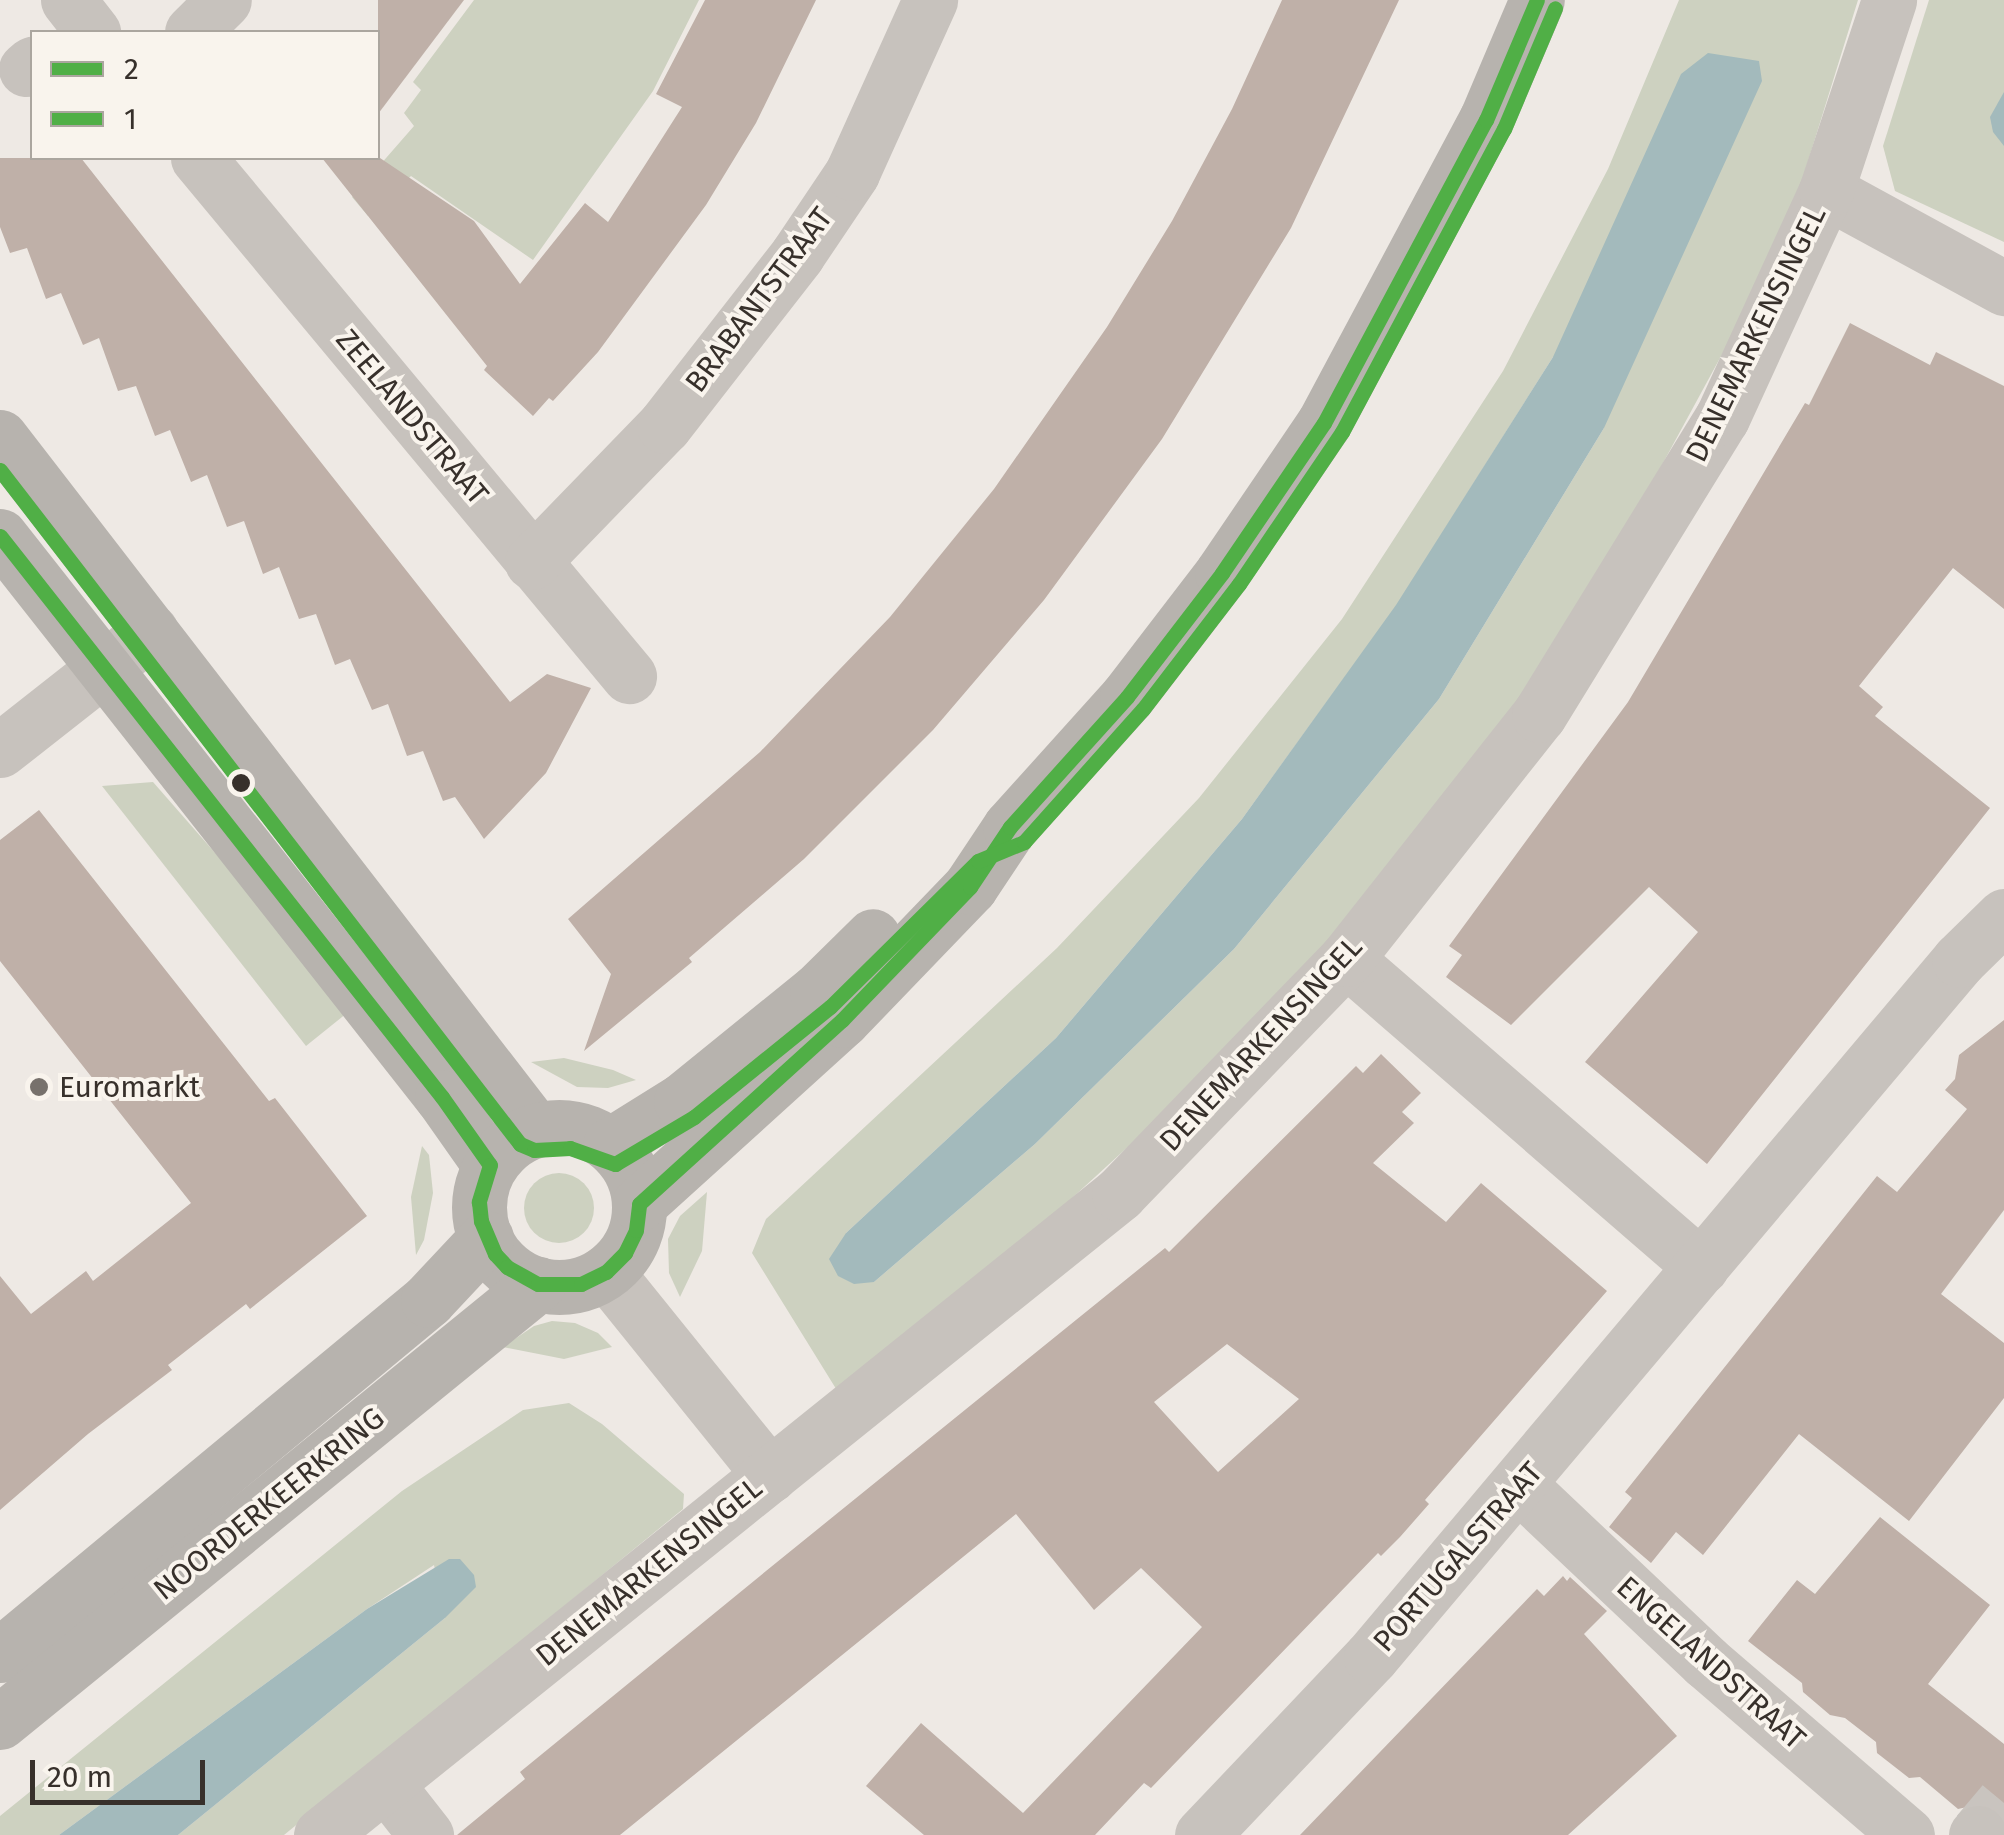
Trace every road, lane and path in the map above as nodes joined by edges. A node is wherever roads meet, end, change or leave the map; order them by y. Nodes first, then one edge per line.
1 (224, 0) edge
2 (930, 0) edge
3 (1537, 0) edge
4 (1889, 0) edge
5 (194, 30) edge
6 (200, 160) edge
7 (1826, 191) junction
8 (2004, 288) edge
9 (0, 437) edge
10 (0, 536) edge
11 (532, 562) junction
12 (151, 631) junction
13 (103, 668) junction
14 (629, 676) dead end
15 (0, 750) edge
16 (1010, 828) junction
17 (2001, 925) edge
18 (1346, 959) junction
19 (535, 1130) junction
20 (610, 1144) junction
21 (490, 1165) junction
22 (639, 1204) junction
23 (486, 1238) junction
24 (1702, 1268) junction
25 (606, 1272) junction
26 (538, 1284) junction
27 (770, 1475) junction
28 (1520, 1486) junction
29 (0, 1654) edge
30 (0, 1722) edge
31 (386, 1784) junction
32 (1901, 1833) edge
33 (321, 1835) edge
34 (426, 1835) edge
35 (1202, 1835) edge

1 - 5 street
2 - 11 street, BRABANTSTRAAT
3 - 16 street
4 - 7 street, DENEMARKENSINGEL
6 - 11 street, ZEELANDSTRAAT
7 - 8 street
7 - 18 street, DENEMARKENSINGEL
9 - 12 street
10 - 13 street
11 - 14 street, ZEELANDSTRAAT
12 - 13 street
12 - 19 street
13 - 15 street
13 - 21 street
16 - 20 street
16 - 22 street
17 - 24 street, PORTUGALSTRAAT
18 - 24 street
18 - 27 street, DENEMARKENSINGEL
19 - 20 street
19 - 21 street
20 - 22 street
21 - 23 street
22 - 25 street
23 - 26 street
23 - 29 street, NOORDERKEERKRING
24 - 28 street, PORTUGALSTRAAT
25 - 26 street
25 - 27 street
26 - 30 street, NOORDERKEERKRING
27 - 31 street, DENEMARKENSINGEL
28 - 32 street, ENGELANDSTRAAT
28 - 35 street, PORTUGALSTRAAT
31 - 33 street, DENEMARKENSINGEL
31 - 34 street

